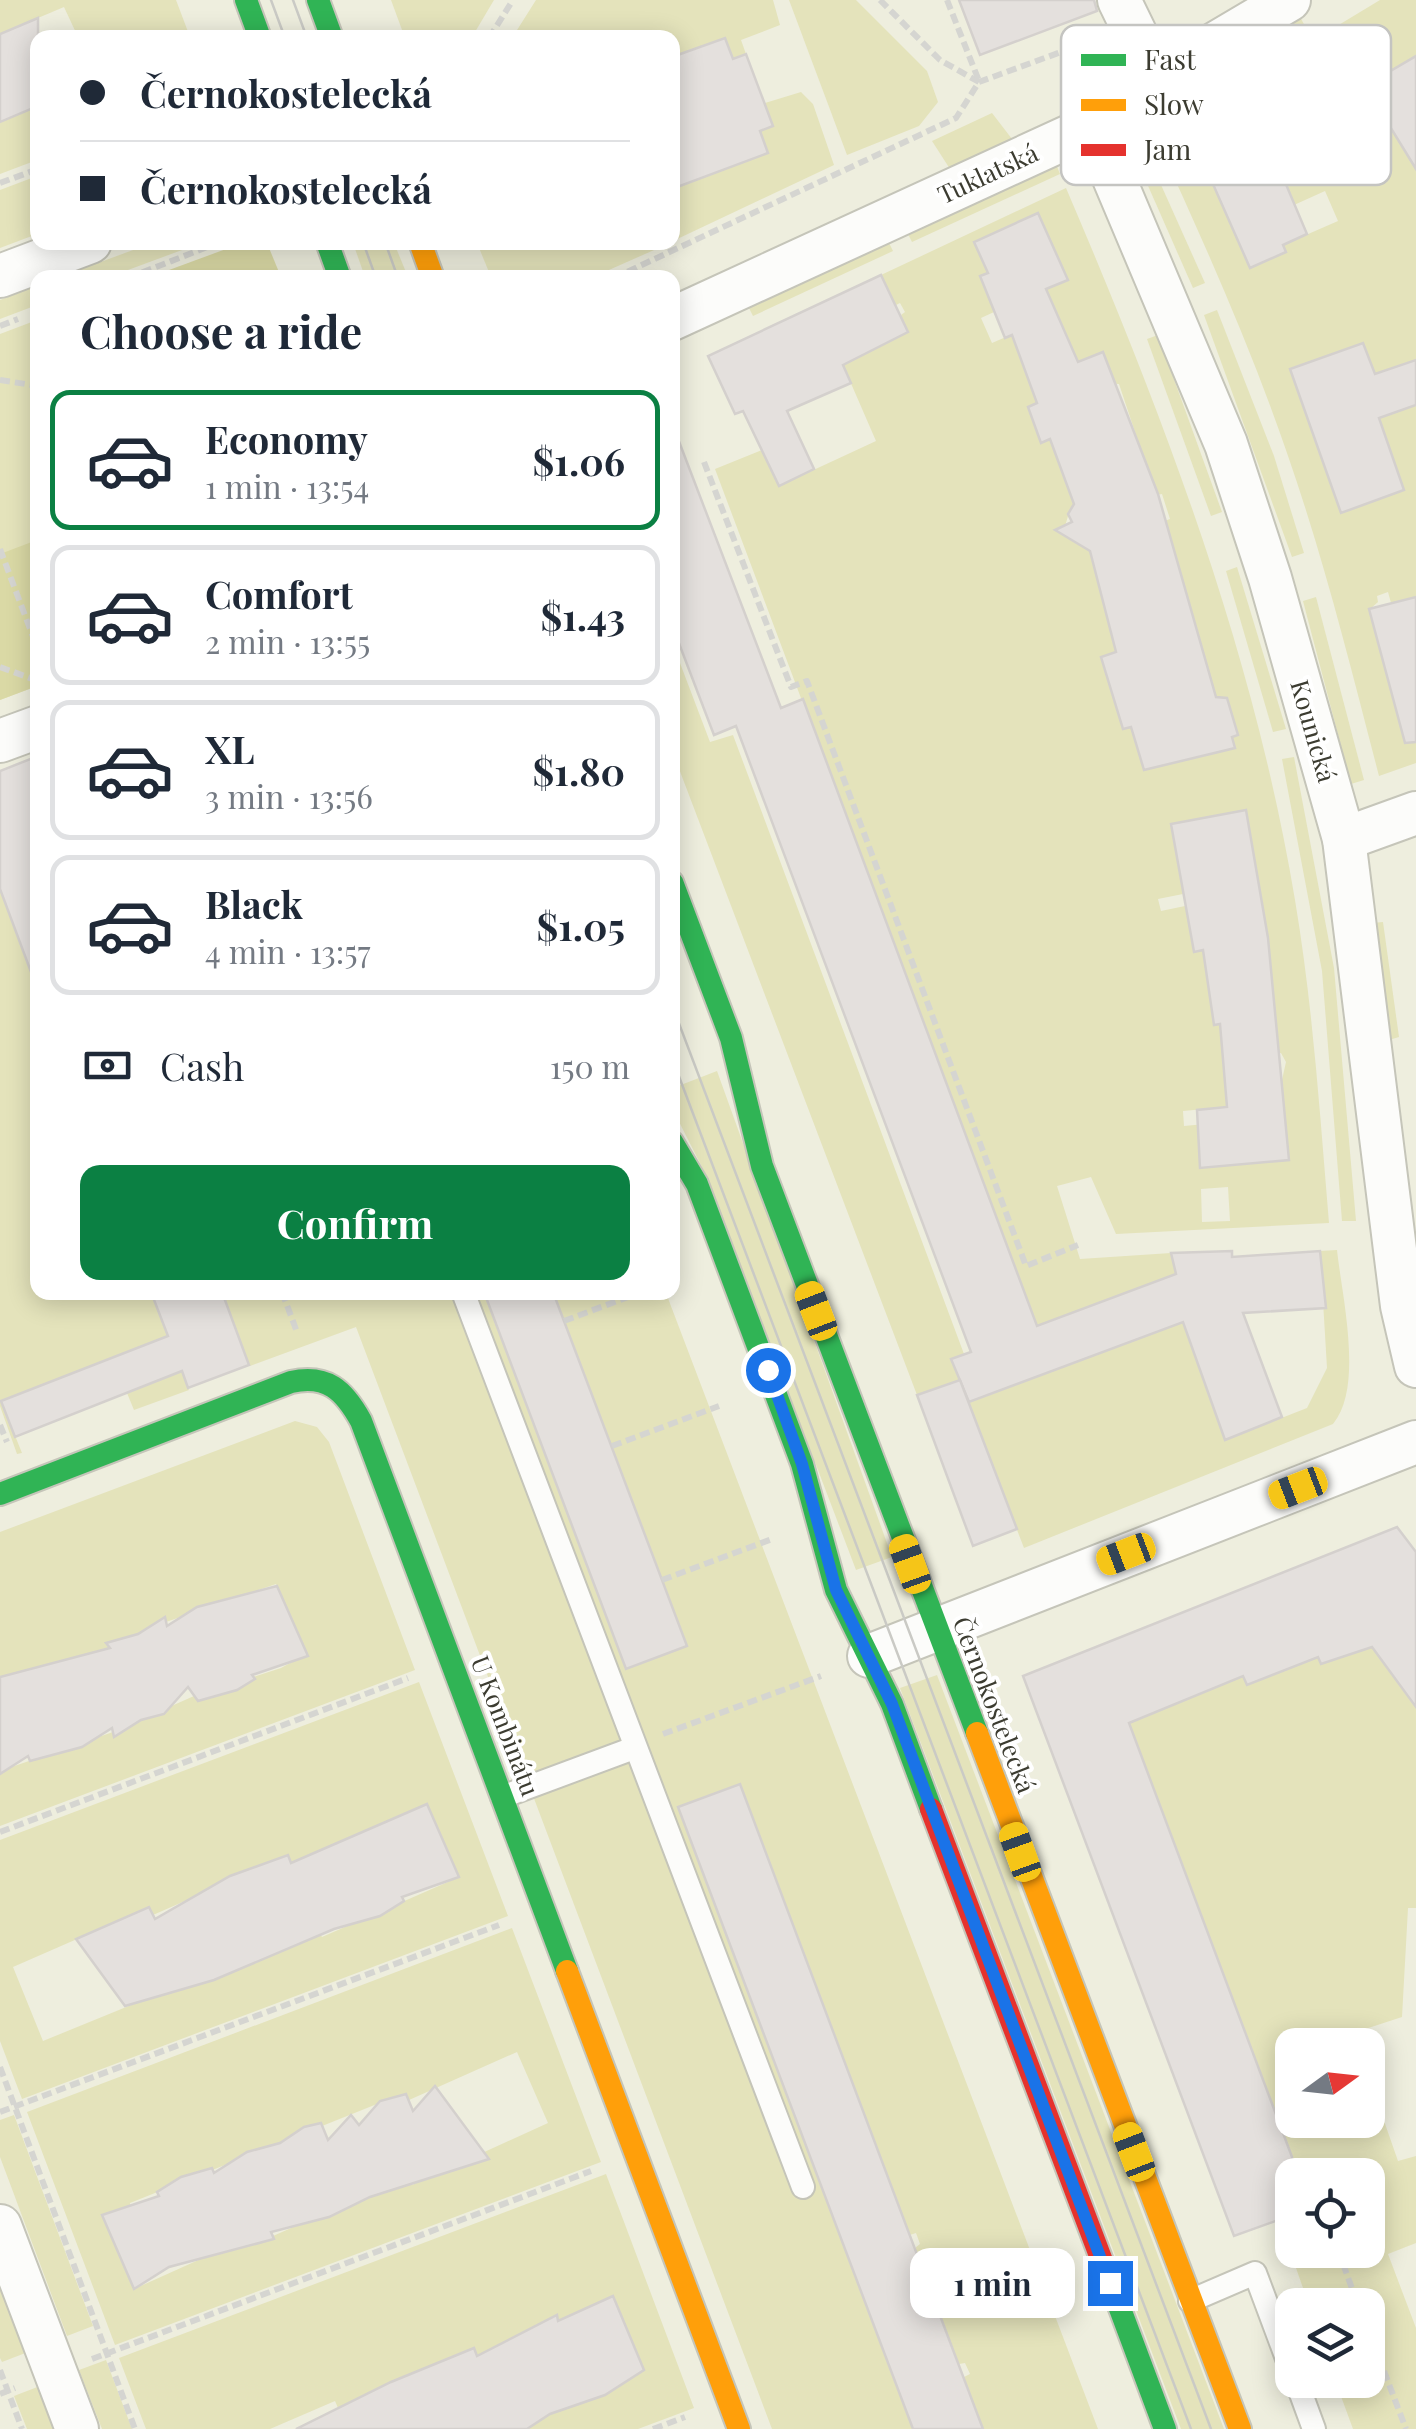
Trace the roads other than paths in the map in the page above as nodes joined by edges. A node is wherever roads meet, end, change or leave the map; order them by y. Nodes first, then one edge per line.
1 (246, 0) edge
2 (318, 0) edge
3 (1289, 0) edge
4 (1247, 25) edge
5 (257, 30) edge
6 (329, 30) edge
7 (1061, 140) edge
8 (1117, 185) edge
9 (69, 250) edge
10 (0, 276) edge
11 (680, 315) edge
12 (30, 730) edge
13 (0, 741) edge
14 (1416, 813) edge
15 (1344, 839) junction
16 (680, 903) edge
17 (680, 1155) edge
18 (466, 1300) edge
19 (1416, 1366) edge
20 (1416, 1442) edge
21 (0, 1494) edge
22 (936, 1628) junction
23 (869, 1656) junction
24 (634, 1748) junction
25 (502, 1797) junction
26 (803, 2187) dead end
27 (0, 2226) edge
28 (1190, 2301) junction
29 (1275, 2325) edge
30 (1303, 2398) edge
31 (76, 2429) edge
32 (739, 2429) edge
33 (1165, 2429) edge
34 (1240, 2429) edge
35 (1314, 2429) edge

1 - 5 main road
2 - 6 main road
3 - 4 street, Tuklatská
7 - 11 street, Tuklatská
8 - 15 street, Kounická
9 - 10 street
12 - 13 street
14 - 15 street
15 - 19 street, Kounická
16 - 22 main road, Černokostelecká
17 - 23 main road
18 - 24 lane
20 - 22 street
21 - 25 main road, U Kombinátu
22 - 23 street
22 - 28 main road, Černokostelecká
23 - 33 main road
24 - 25 lane
24 - 26 lane
25 - 32 main road, U Kombinátu
27 - 31 street
28 - 29 lane
28 - 34 main road, Černokostelecká
30 - 35 lane

